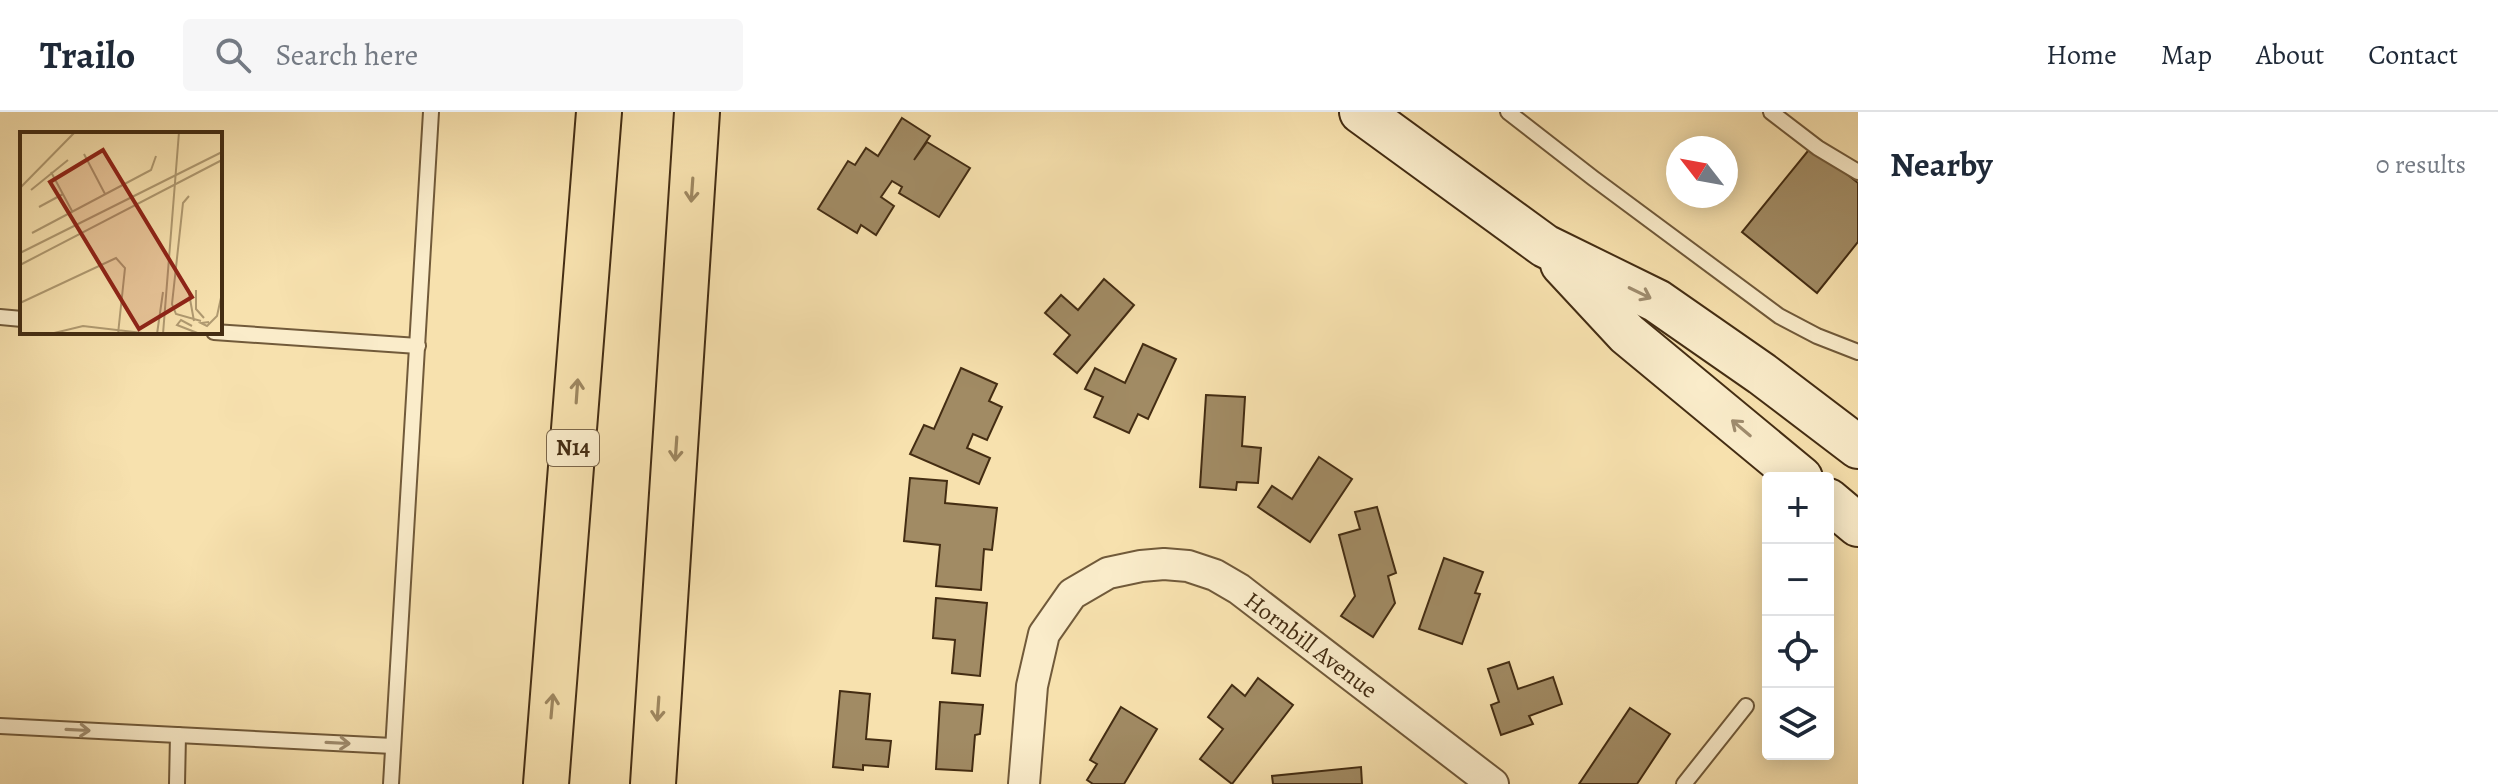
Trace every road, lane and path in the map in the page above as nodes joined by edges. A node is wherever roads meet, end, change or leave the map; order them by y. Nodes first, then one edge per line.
1 (431, 112) edge
2 (599, 112) edge
3 (697, 112) edge
4 (1361, 112) edge
5 (1508, 112) edge
6 (1771, 112) edge
7 (1858, 172) edge
8 (1545, 246) junction
9 (0, 317) edge
10 (20, 319) edge
11 (222, 333) edge
12 (418, 346) junction
13 (1858, 352) edge
14 (1858, 447) edge
15 (1794, 472) edge
16 (1834, 505) edge
17 (1858, 525) edge
18 (1746, 706) dead end
19 (0, 726) edge
20 (178, 735) junction
21 (393, 746) junction
22 (177, 784) edge
23 (391, 784) edge
24 (546, 784) edge
25 (653, 784) edge
26 (1024, 784) edge
27 (1493, 784) edge
28 (1684, 784) edge

1 - 12 lane
24 -> 2 highway, N14
3 -> 25 highway
4 - 8 main road
5 - 13 lane
6 - 7 lane
8 -> 14 main road
15 -> 8 main road
9 - 10 lane
11 - 12 lane
12 - 21 lane
16 - 17 main road
18 - 28 lane
19 -> 20 lane
20 -> 21 lane
20 - 22 lane
21 - 23 lane
26 - 27 street, Hornbill Avenue

